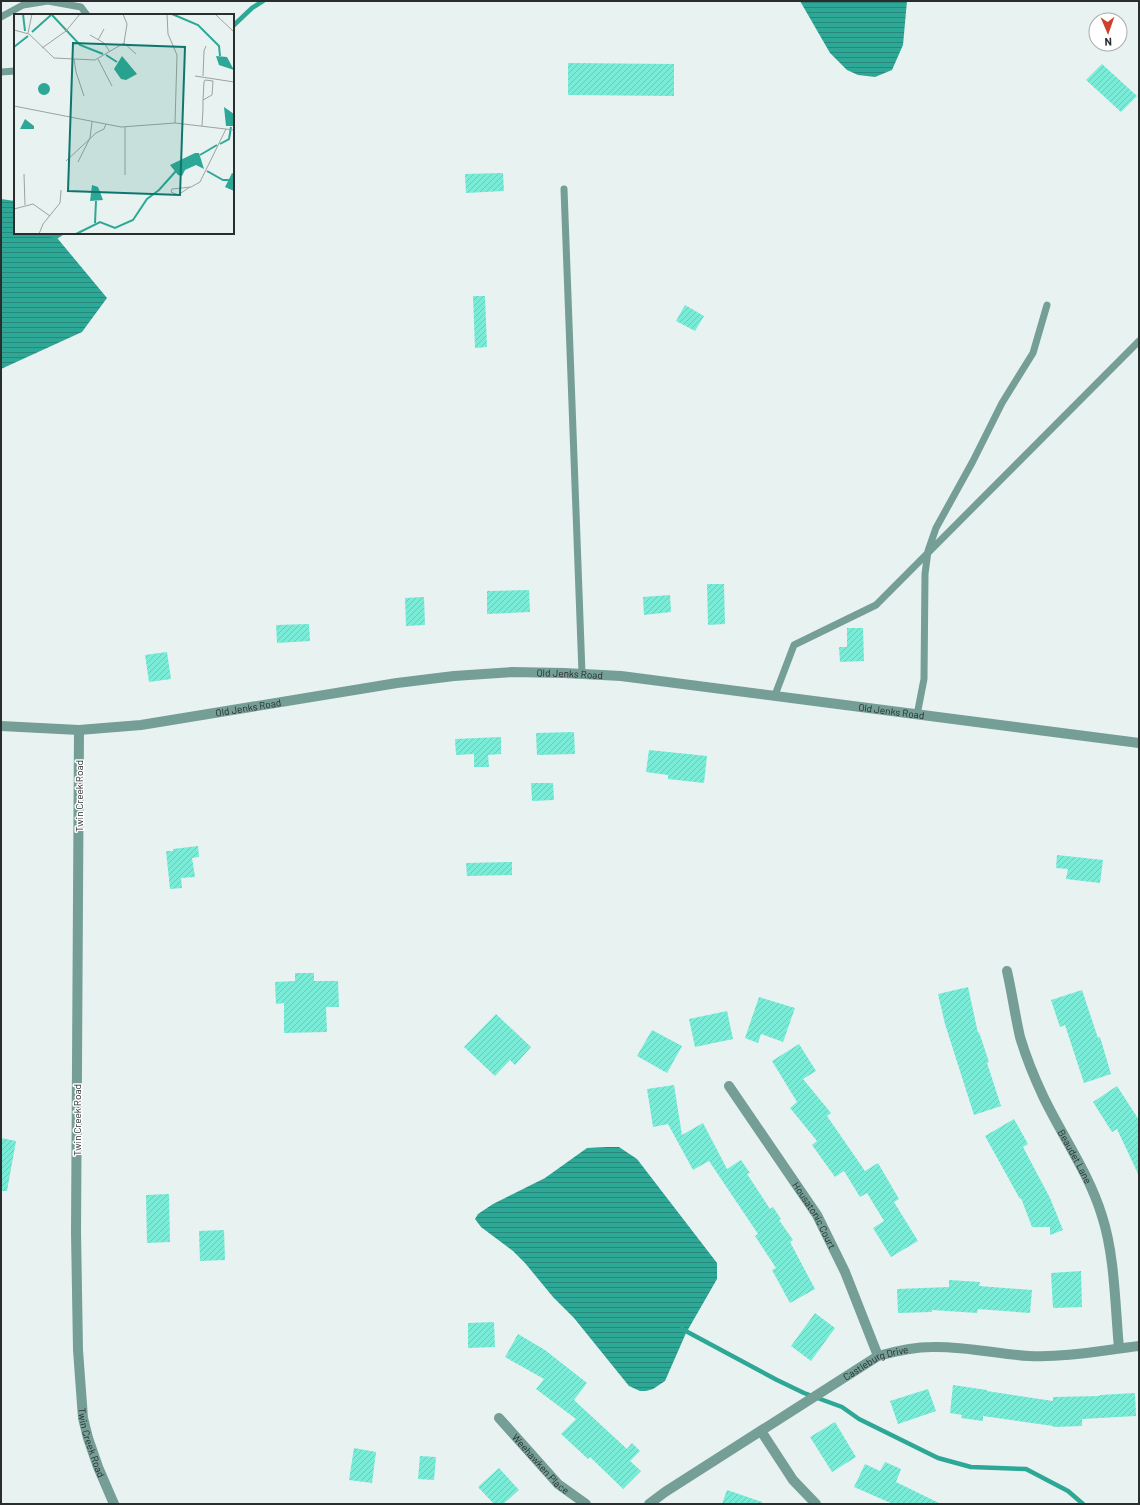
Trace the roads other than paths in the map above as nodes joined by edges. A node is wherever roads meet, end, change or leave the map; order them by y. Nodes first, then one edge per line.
1 (86, 14) edge
2 (1, 17) edge
3 (14, 71) edge
4 (1, 72) edge
5 (564, 190) dead end
6 (1047, 305) dead end
7 (1139, 341) edge
8 (928, 551) junction
9 (582, 673) junction
10 (775, 695) junction
11 (917, 714) junction
12 (1, 726) edge
13 (80, 730) junction
14 (1139, 743) edge
15 (1007, 971) dead end
16 (729, 1086) dead end
17 (1139, 1346) edge
18 (1119, 1348) junction
19 (878, 1356) junction
20 (499, 1418) dead end
21 (761, 1431) junction
22 (114, 1504) edge
23 (586, 1504) edge
24 (649, 1504) edge
25 (816, 1504) edge

1 - 2 lane
3 - 4 lane
5 - 9 lane
6 - 8 lane
7 - 8 lane
8 - 10 lane
8 - 11 lane
9 - 10 street, Old Jenks Road
9 - 13 street, Old Jenks Road
10 - 11 street, Old Jenks Road
11 - 14 street, Old Jenks Road
12 - 13 street, Old Jenks Road
13 - 22 street, Twin Creek Road
15 - 18 street, Beaudet Lane
16 - 19 street, Housatonic Court
17 - 18 street, Castleburg Drive
18 - 19 street, Castleburg Drive
19 - 21 street, Castleburg Drive
20 - 23 street, Weehawken Place
21 - 24 street, Castleburg Drive
21 - 25 street

